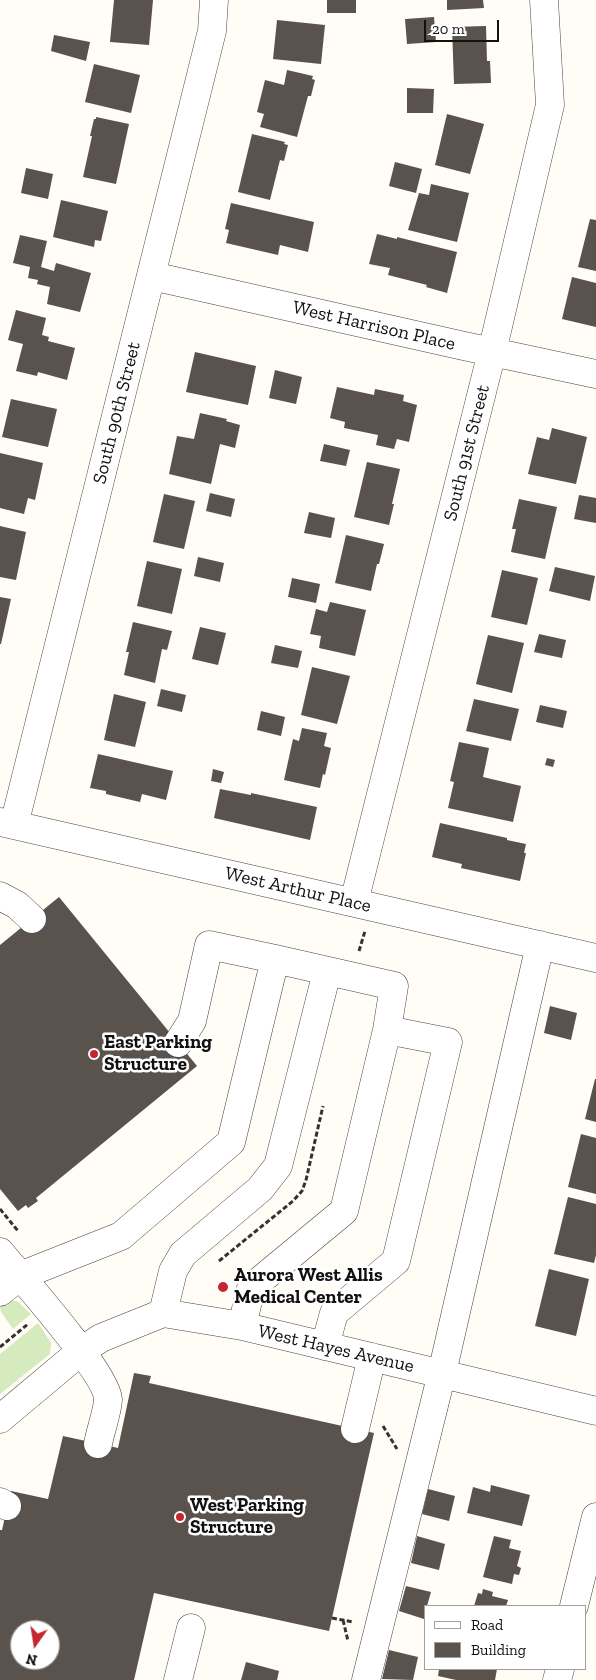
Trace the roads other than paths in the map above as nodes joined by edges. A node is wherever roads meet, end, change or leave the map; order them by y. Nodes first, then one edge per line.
1 (214, 0) edge
2 (544, 0) edge
3 (152, 276) junction
4 (492, 352) junction
5 (596, 374) edge
6 (7, 824) edge
7 (0, 896) edge
8 (354, 902) junction
9 (32, 919) dead end
10 (540, 945) junction
11 (596, 958) edge
12 (275, 959) junction
13 (327, 972) junction
14 (387, 1030) junction
15 (178, 1042) dead end
16 (0, 1252) edge
17 (10, 1284) edge
18 (163, 1313) junction
19 (242, 1326) junction
20 (325, 1346) junction
21 (81, 1351) junction
22 (372, 1357) junction
23 (442, 1373) junction
24 (596, 1411) edge
25 (0, 1419) edge
26 (355, 1429) dead end
27 (98, 1444) dead end
28 (596, 1517) edge
29 (590, 1565) edge
30 (574, 1605) edge
31 (191, 1628) dead end
32 (178, 1680) edge
33 (366, 1680) edge

1 - 3 street, South 90th Street
2 - 4 street, South 91st Street
3 - 4 street, West Harrison Place
3 - 6 street, South 90th Street
4 - 5 street, West Harrison Place
4 - 8 street, South 91st Street
6 - 8 street, West Arthur Place
7 - 9 street
8 - 10 street, West Arthur Place
10 - 11 street, West Arthur Place
10 - 23 street
12 - 13 street
12 - 15 street
12 - 17 street
13 - 14 street
13 - 18 street
14 - 19 street
14 - 20 street
16 - 17 street
17 - 21 street
18 - 19 street, West Hayes Avenue
18 - 21 street
19 - 20 street, West Hayes Avenue
20 - 22 street, West Hayes Avenue
21 - 25 street
21 - 27 street
22 - 23 street, West Hayes Avenue
22 - 26 street
23 - 24 street, West Hayes Avenue
23 - 33 street
28 - 29 street
29 - 30 street
31 - 32 street

